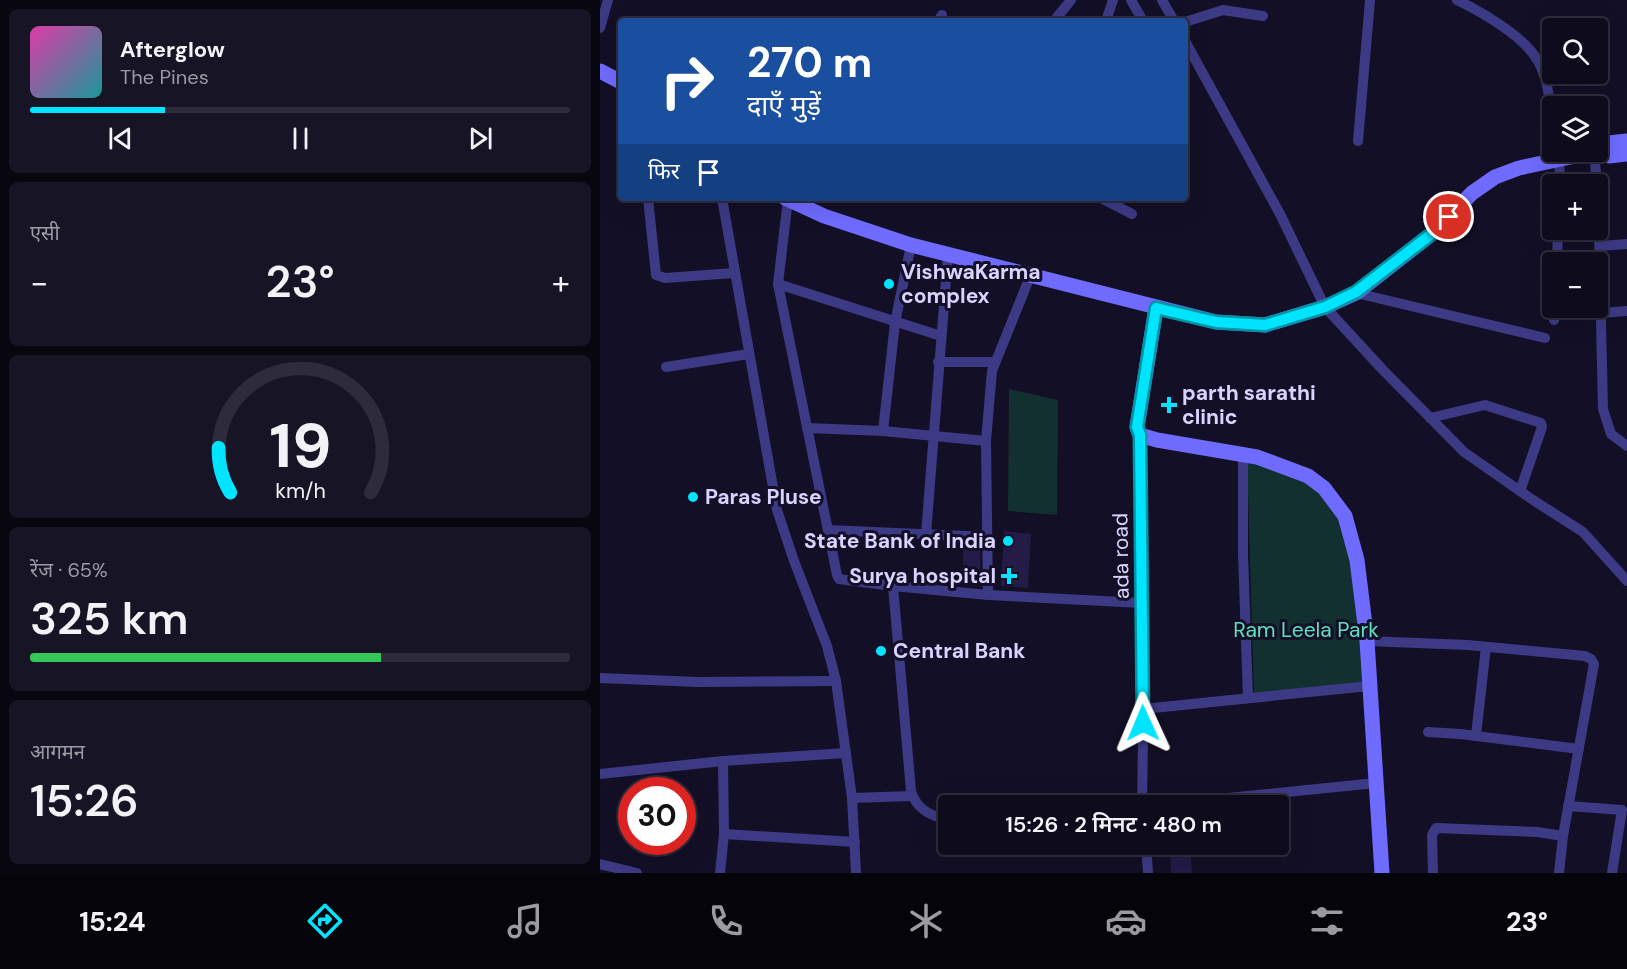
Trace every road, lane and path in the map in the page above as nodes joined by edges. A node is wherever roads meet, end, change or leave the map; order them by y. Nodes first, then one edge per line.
1 (608, 0) edge
2 (1071, 0) edge
3 (1113, 0) edge
4 (1131, 0) edge
5 (1162, 0) edge
6 (1370, 0) edge
7 (1457, 0) edge
8 (1473, 3) edge
9 (1263, 16) dead end
10 (1056, 18) edge
11 (1107, 18) edge
12 (1141, 18) edge
13 (1172, 18) edge
14 (1188, 21) edge
15 (600, 28) edge
16 (1188, 46) edge
17 (600, 71) edge
18 (618, 80) edge
19 (1548, 96) edge
20 (1358, 141) dead end
21 (1627, 141) edge
22 (1608, 143) edge
23 (1627, 154) edge
24 (1608, 156) edge
25 (1542, 161) edge
26 (648, 201) edge
27 (722, 201) edge
28 (786, 201) edge
29 (790, 201) edge
30 (1107, 201) edge
31 (1132, 214) dead end
32 (1600, 240) edge
33 (1627, 244) edge
34 (911, 245) junction
35 (1600, 246) junction
36 (1600, 252) edge
37 (948, 255) junction
38 (734, 273) junction
39 (1031, 274) junction
40 (778, 284) junction
41 (1356, 292) junction
42 (1325, 307) junction
43 (1156, 308) junction
44 (1627, 311) edge
45 (1608, 312) edge
46 (1601, 318) edge
47 (895, 322) junction
48 (941, 336) junction
49 (1545, 338) dead end
50 (748, 354) junction
51 (938, 362) junction
52 (994, 362) junction
53 (666, 367) dead end
54 (1430, 418) junction
55 (807, 428) junction
56 (882, 431) junction
57 (933, 435) junction
58 (1140, 435) junction
59 (986, 441) junction
60 (1627, 446) edge
61 (1243, 455) junction
62 (1520, 491) junction
63 (828, 530) junction
64 (926, 534) junction
65 (988, 537) junction
66 (1627, 581) edge
67 (893, 586) junction
68 (988, 595) junction
69 (1142, 603) junction
70 (1366, 641) junction
71 (1486, 647) junction
72 (600, 678) edge
73 (836, 681) junction
74 (1370, 686) junction
75 (1248, 698) junction
76 (1143, 709) junction
77 (1428, 732) dead end
78 (1476, 735) junction
79 (1579, 749) junction
80 (846, 753) junction
81 (723, 762) junction
82 (600, 774) edge
83 (1376, 783) junction
84 (1142, 795) edge
85 (1258, 795) edge
86 (912, 796) junction
87 (852, 798) junction
88 (1568, 806) junction
89 (1625, 810) edge
90 (938, 818) edge
91 (724, 834) junction
92 (1563, 836) junction
93 (855, 842) junction
94 (1147, 855) edge
95 (600, 864) edge
96 (637, 873) edge
97 (720, 873) edge
98 (856, 873) edge
99 (1148, 873) edge
100 (1382, 873) edge
101 (1433, 873) edge
102 (1559, 873) edge
103 (1612, 873) edge

1 - 15 street
2 - 10 street
3 - 11 street
4 - 12 street
5 - 13 street
6 - 20 street
7 - 8 street
8 - 19 street
9 - 14 street
16 - 42 street
17 - 18 main road
21 - 22 main road
23 - 24 main road
25 - 41 main road
26 - 38 street
27 - 38 street
28 - 40 street
29 - 34 main road
30 - 31 street
32 - 35 street
33 - 35 street
34 - 37 main road
34 - 47 street
35 - 36 street
37 - 39 main road
37 - 48 street
38 - 50 street
39 - 43 main road
39 - 52 street
40 - 47 street
40 - 55 street
41 - 42 main road
41 - 49 street
42 - 43 main road
42 - 54 street
43 - 58 main road, ada road
44 - 45 street
46 - 60 street
47 - 48 street
47 - 56 street
48 - 51 street
50 - 53 street
50 - 73 street
51 - 52 street
51 - 57 street
52 - 59 street
54 - 62 street
54 - 62 street
55 - 56 street
55 - 63 street
56 - 57 street
57 - 59 street
57 - 64 street
58 - 61 main road
58 - 69 street, ada road
59 - 65 street
61 - 70 main road
61 - 75 street
62 - 66 street
63 - 64 street
63 - 67 street
64 - 65 street
65 - 68 street
67 - 68 street
67 - 86 street
68 - 69 street
69 - 76 street, ada road
70 - 71 street
70 - 74 main road
71 - 78 street
71 - 79 street
72 - 73 street
73 - 80 street
74 - 75 street
74 - 83 main road
75 - 76 street
76 - 84 street, ada road
77 - 78 street
78 - 79 street
79 - 88 street
80 - 81 street
80 - 87 street
81 - 82 street
81 - 91 street
83 - 85 street
83 - 100 main road
86 - 87 street
86 - 90 street
87 - 93 street
88 - 89 street
88 - 92 street
89 - 103 street
91 - 93 street
91 - 97 street
92 - 101 street
92 - 102 street
93 - 98 street
94 - 99 street
95 - 96 street

